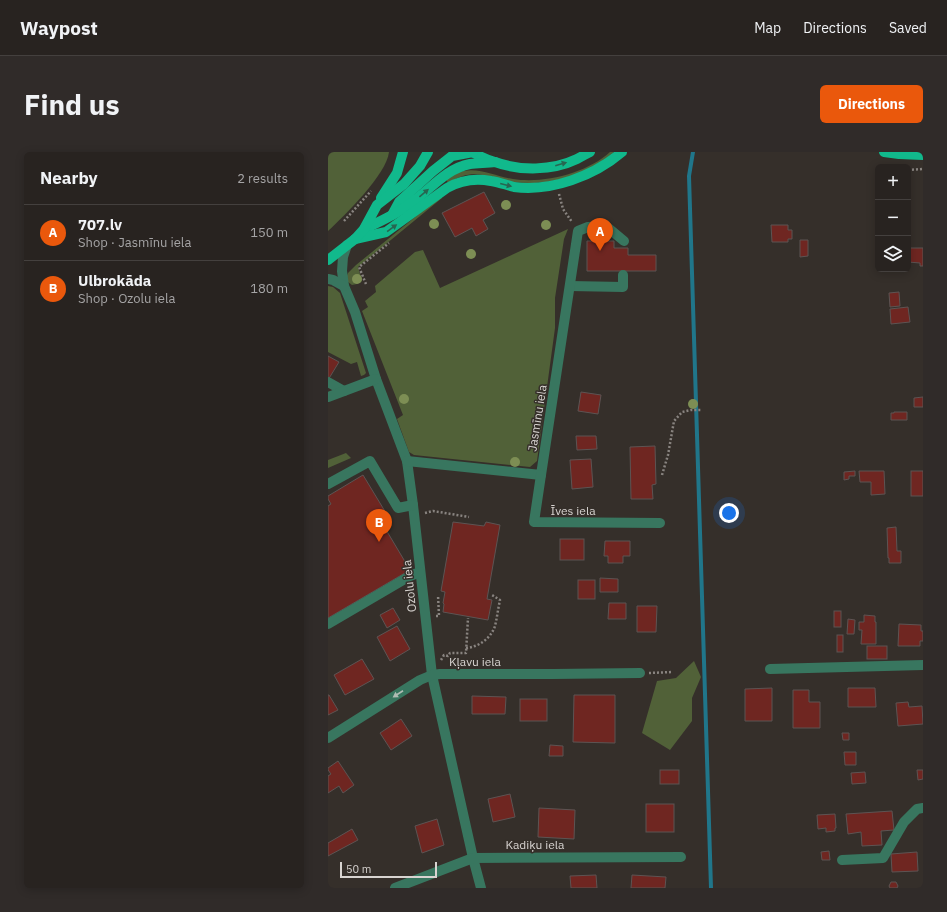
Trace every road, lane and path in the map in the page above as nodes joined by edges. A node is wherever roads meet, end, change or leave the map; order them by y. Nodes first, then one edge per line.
1 (403, 152) edge
2 (428, 152) edge
3 (472, 152) edge
4 (590, 152) edge
5 (622, 152) edge
6 (884, 152) edge
7 (923, 156) edge
8 (495, 162) junction
9 (923, 169) edge
10 (911, 170) edge
11 (375, 186) dead end
12 (559, 193) dead end
13 (377, 205) junction
14 (392, 215) junction
15 (344, 221) dead end
16 (364, 229) junction
17 (578, 231) junction
18 (624, 241) dead end
19 (351, 242) junction
20 (328, 260) edge
21 (623, 275) dead end
22 (328, 278) edge
23 (344, 286) junction
24 (570, 286) junction
25 (376, 379) junction
26 (328, 382) edge
27 (344, 391) junction
28 (328, 397) edge
29 (701, 410) dead end
30 (407, 461) junction
31 (541, 474) junction
32 (662, 475) dead end
33 (328, 484) edge
34 (413, 505) junction
35 (423, 513) dead end
36 (469, 517) dead end
37 (660, 523) dead end
38 (420, 572) junction
39 (438, 595) dead end
40 (492, 595) dead end
41 (433, 616) dead end
42 (468, 618) dead end
43 (328, 624) edge
44 (466, 648) junction
45 (438, 662) dead end
46 (923, 665) edge
47 (770, 669) dead end
48 (672, 672) dead end
49 (640, 673) joint
50 (432, 675) junction
51 (328, 738) edge
52 (923, 808) edge
53 (681, 857) dead end
54 (473, 858) junction
55 (842, 860) dead end
56 (395, 888) edge
57 (481, 888) edge

1 - 13 main road
2 - 13 main road
3 - 8 main road
3 - 14 main road
8 -> 4 main road
19 -> 5 main road
6 - 7 main road
14 -> 8 main road
9 - 10 path
11 - 15 path
12 - 17 path
13 - 16 main road
14 - 16 main road
16 - 19 main road
17 - 18 street
17 - 24 street, Jasmīnu iela
19 - 20 main road
19 - 23 street, Ozolu iela
21 - 24 street
22 - 23 street
23 - 25 street, Ozolu iela
24 - 31 street, Jasmīnu iela
25 - 27 street
25 - 30 street, Ozolu iela
26 - 27 street
27 - 28 street
29 - 32 path
30 - 31 street
30 - 34 street, Ozolu iela
31 - 37 street, Īves iela
33 - 34 street
34 - 38 street, Ozolu iela
35 - 36 path
38 - 43 street
38 - 50 street, Ozolu iela
39 - 41 path
40 - 44 path
42 - 44 path
44 - 45 path
46 - 47 street
48 - 49 path
49 - 50 street, Kļavu iela
50 -> 51 street, Kļavu iela
50 - 54 street, Ozolu iela
52 - 55 street
53 - 54 street, Kadiķu iela
54 - 56 street, Kadiķu iela
54 - 57 street, Ozolu iela

